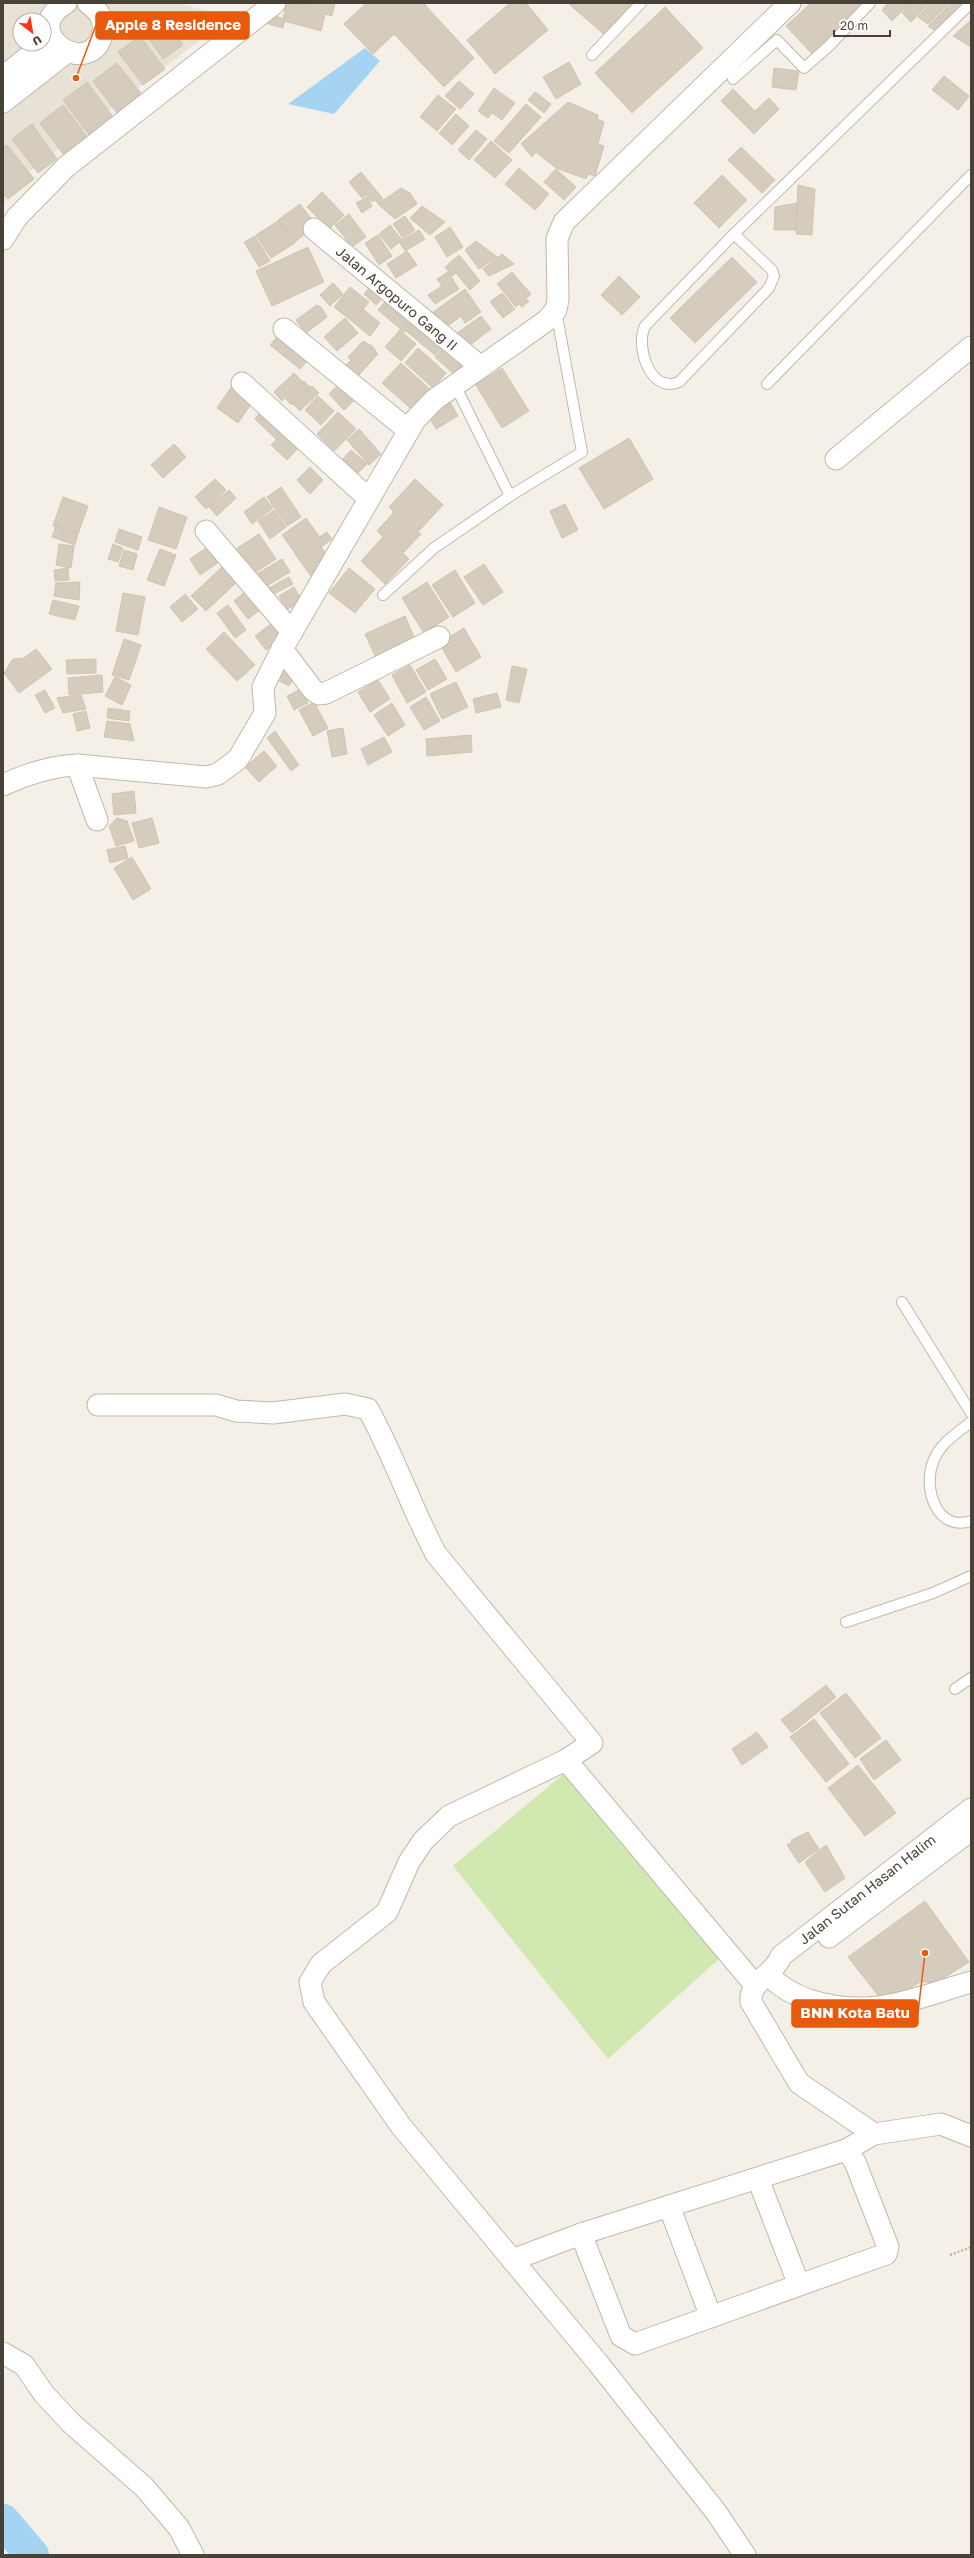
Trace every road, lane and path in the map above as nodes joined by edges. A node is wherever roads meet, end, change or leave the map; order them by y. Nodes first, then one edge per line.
1 (88, 3) edge
2 (275, 3) edge
3 (641, 3) edge
4 (790, 3) edge
5 (870, 3) edge
6 (971, 3) edge
7 (61, 4) edge
8 (52, 16) edge
9 (52, 38) edge
10 (34, 52) edge
11 (67, 52) junction
12 (592, 55) dead end
13 (3, 77) edge
14 (733, 79) dead end
15 (3, 102) edge
16 (971, 175) edge
17 (314, 229) dead end
18 (734, 234) junction
19 (3, 239) edge
20 (556, 310) junction
21 (284, 329) dead end
22 (971, 347) edge
23 (480, 367) junction
24 (242, 383) dead end
25 (767, 384) dead end
26 (455, 385) junction
27 (408, 430) junction
28 (836, 459) dead end
29 (510, 496) junction
30 (369, 499) junction
31 (206, 531) dead end
32 (383, 595) dead end
33 (439, 637) dead end
34 (287, 640) junction
35 (77, 765) junction
36 (3, 785) edge
37 (97, 820) dead end
38 (902, 1302) dead end
39 (98, 1405) dead end
40 (971, 1413) edge
41 (971, 1422) edge
42 (971, 1521) edge
43 (971, 1576) edge
44 (846, 1622) dead end
45 (971, 1678) edge
46 (955, 1689) dead end
47 (574, 1755) junction
48 (971, 1808) edge
49 (971, 1830) edge
50 (765, 1977) junction
51 (971, 1982) edge
52 (874, 2134) junction
53 (971, 2136) edge
54 (846, 2150) junction
55 (758, 2179) junction
56 (669, 2206) junction
57 (581, 2234) junction
58 (971, 2247) edge
59 (950, 2255) dead end
60 (512, 2260) junction
61 (799, 2285) junction
62 (711, 2317) junction
63 (3, 2353) edge
64 (193, 2555) edge
65 (744, 2555) edge

1 - 11 street
2 - 19 street
3 - 12 lane
4 - 20 street
5 - 14 lane
6 - 18 lane
7 - 8 street
9 - 11 street
10 - 13 street
11 - 15 street
16 - 25 lane
17 - 23 street, Jalan Argopuro Gang II
18 - 18 lane
20 - 23 street
20 - 29 lane
21 - 27 street
22 - 28 street
23 - 26 street
24 - 30 street
26 - 27 street
26 - 29 lane
27 - 30 street
29 - 32 lane
30 - 34 street
31 - 34 street
33 - 34 street
34 - 35 street
35 - 36 street
35 - 37 street
38 - 40 lane
39 - 47 street
41 - 42 lane
43 - 44 lane
45 - 46 lane
47 - 50 street
47 - 60 street
48 - 50 street, Jalan Sutan Hasan Halim
49 - 50 street
50 - 51 street
50 - 52 street
52 - 53 street
52 - 54 street
54 - 55 street
54 - 61 street
55 - 56 street
55 - 61 street
56 - 57 street
56 - 62 street
57 - 60 street
57 - 62 street
58 - 59 path
60 - 65 street
61 - 62 street
63 - 64 street

